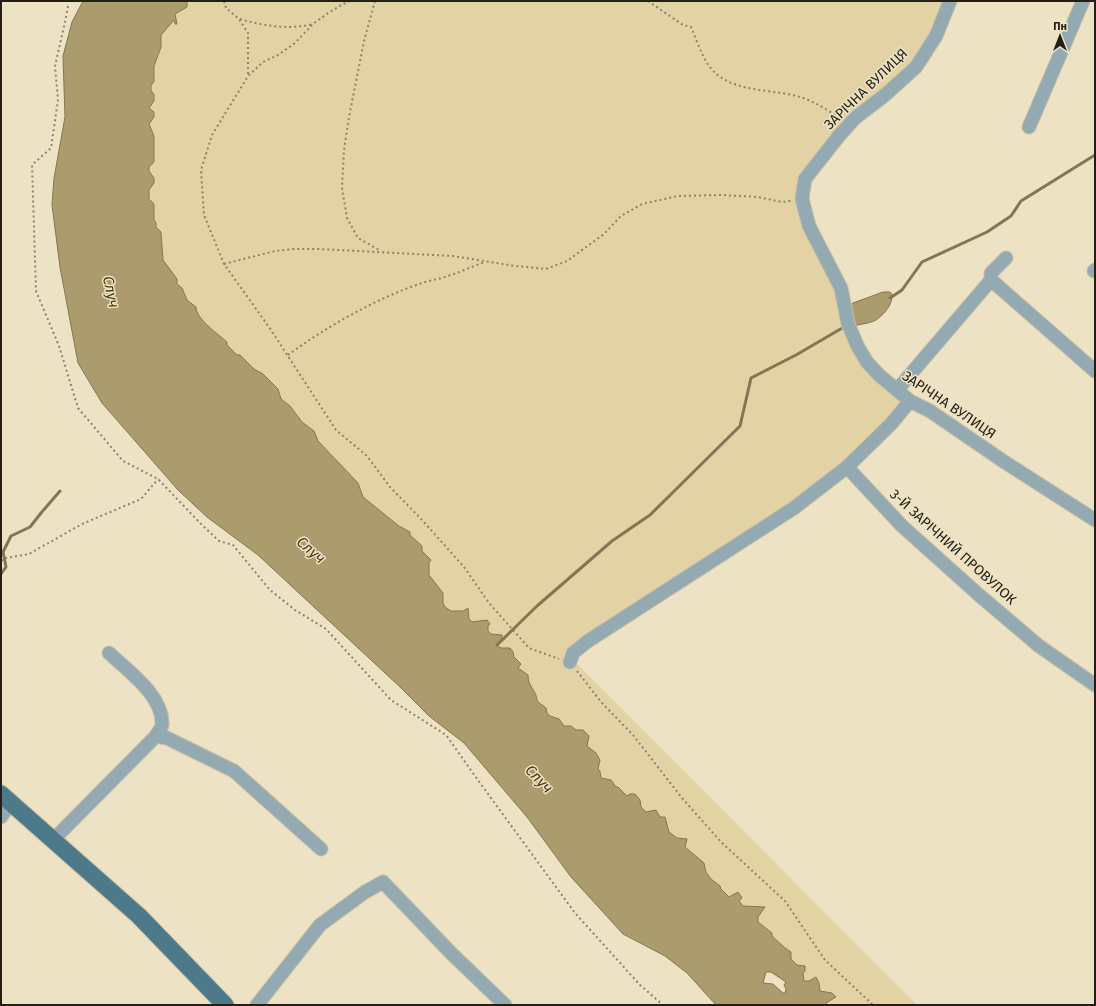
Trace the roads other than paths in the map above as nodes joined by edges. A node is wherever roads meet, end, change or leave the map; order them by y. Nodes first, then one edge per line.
1 (950, 1) edge
2 (1083, 1) edge
3 (1029, 127) dead end
4 (1006, 258) dead end
5 (991, 280) junction
6 (1095, 371) edge
7 (897, 390) junction
8 (910, 401) junction
9 (847, 467) junction
10 (1095, 520) edge
11 (109, 653) dead end
12 (570, 662) road end
13 (1095, 686) edge
14 (156, 736) junction
15 (6, 798) edge
16 (1, 817) edge
17 (54, 840) junction
18 (321, 849) dead end
19 (225, 1005) edge
20 (257, 1005) edge
21 (505, 1005) edge

1 - 7 street, ЗАРІЧНА ВУЛИЦЯ
2 - 3 street
4 - 5 street
5 - 6 street
5 - 7 street
7 - 8 street, ЗАРІЧНА ВУЛИЦЯ
8 - 9 street
8 - 10 street, ЗАРІЧНА ВУЛИЦЯ
9 - 12 street
9 - 13 street, 3-Й ЗАРІЧНИЙ ПРОВУЛОК
11 - 14 street
14 - 17 street
14 - 18 street
15 - 16 street
15 - 17 main road
17 - 19 main road
20 - 21 street

